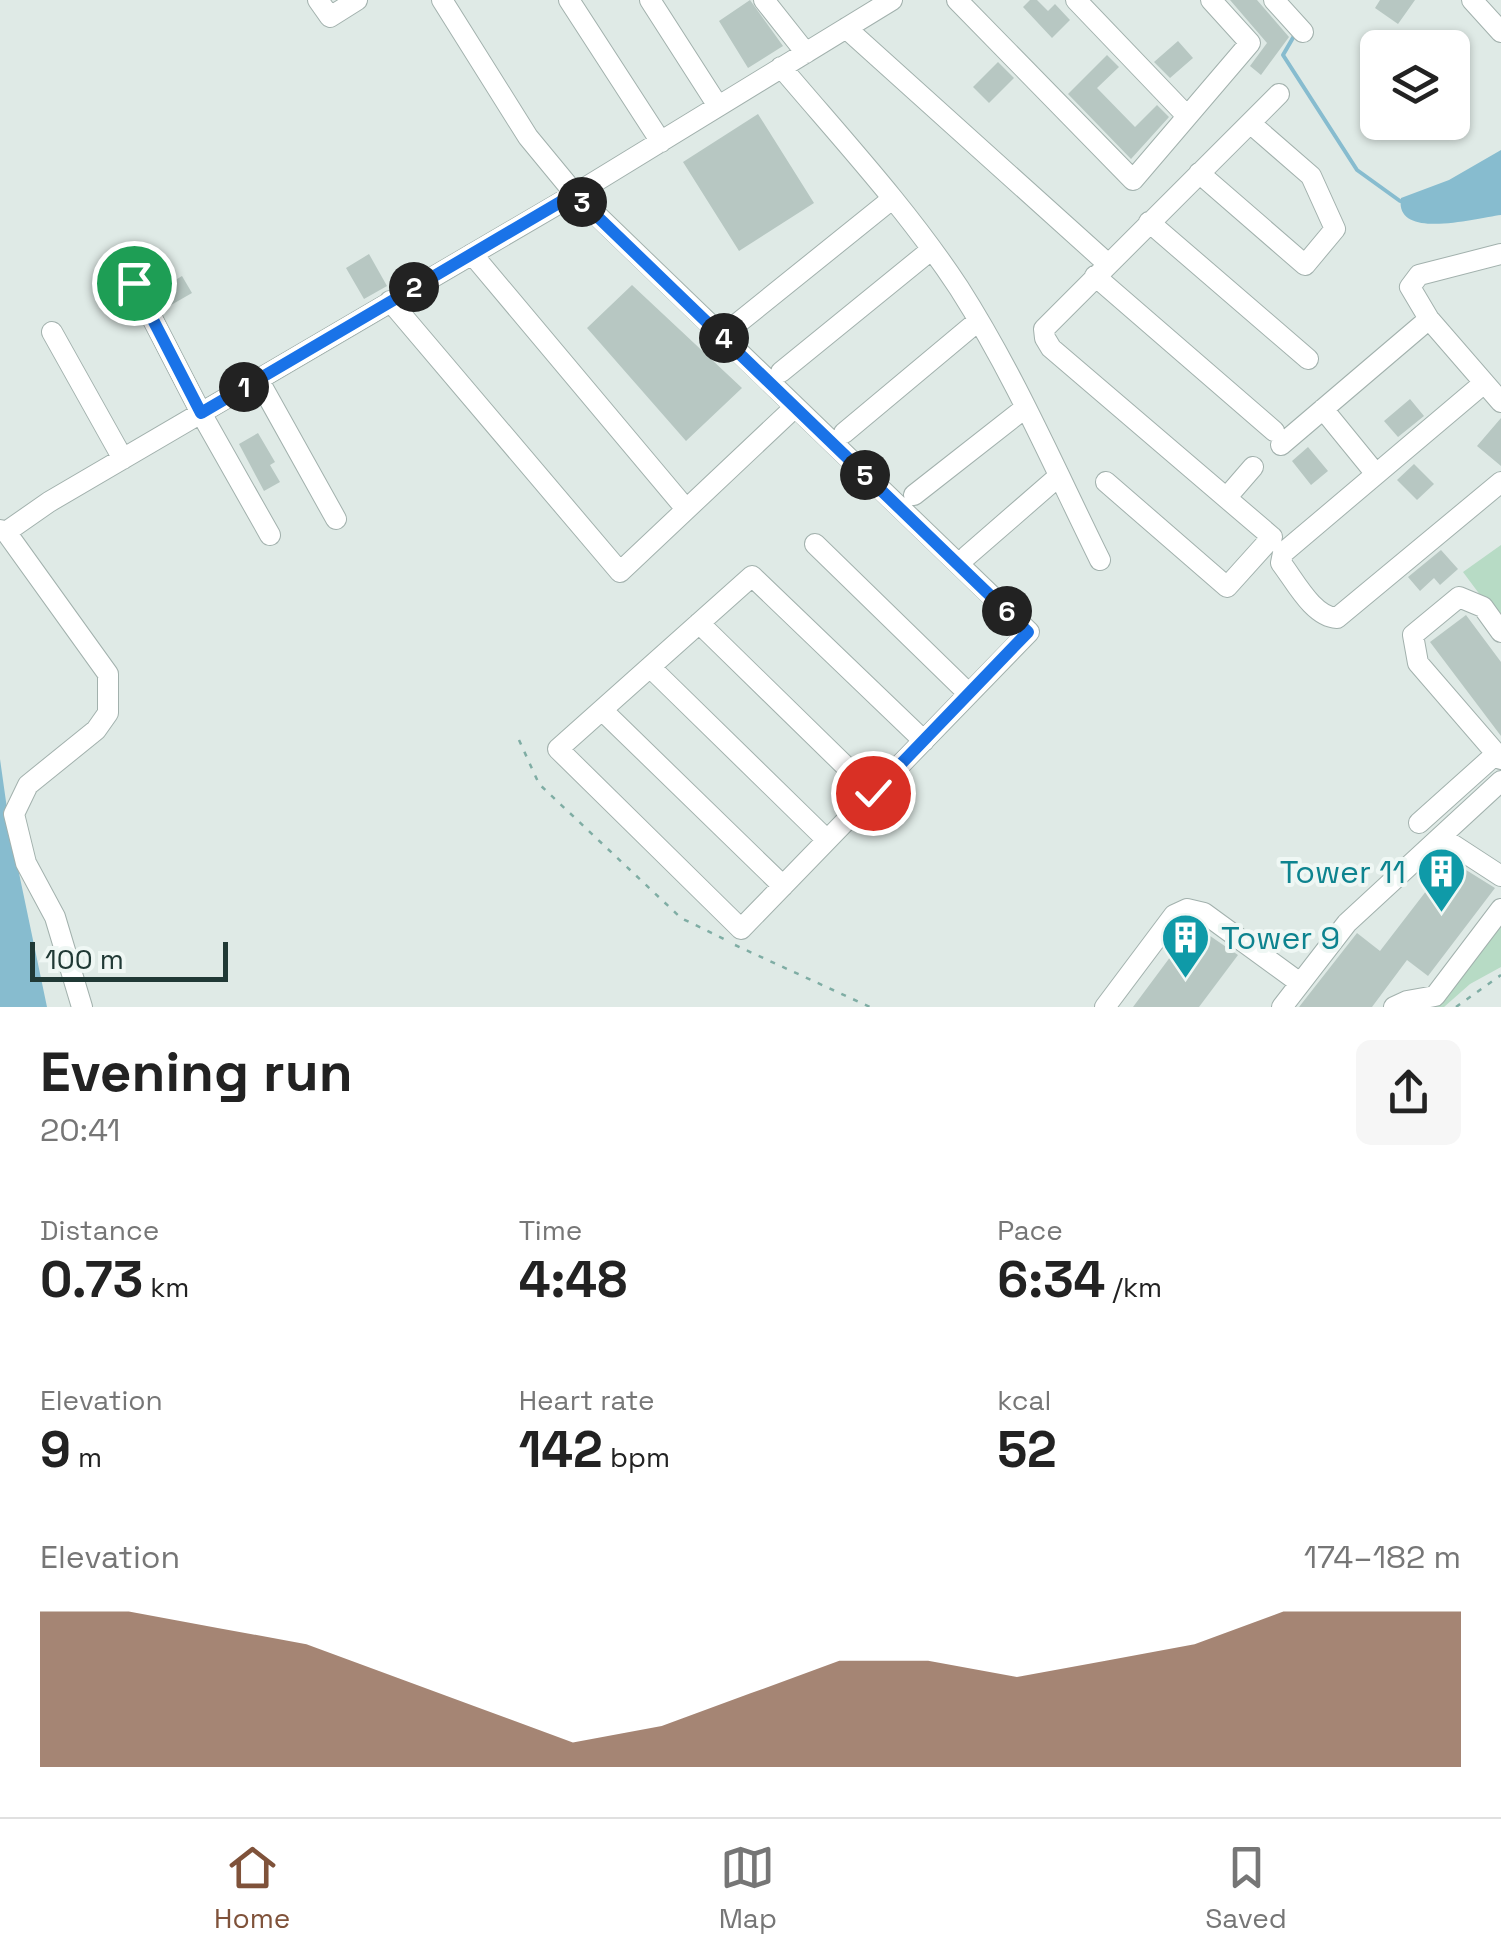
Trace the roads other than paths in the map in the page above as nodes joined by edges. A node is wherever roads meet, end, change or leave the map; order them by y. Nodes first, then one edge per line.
1 (318, 0) edge
2 (357, 0) edge
3 (442, 0) edge
4 (569, 0) edge
5 (650, 0) edge
6 (764, 0) edge
7 (892, 0) edge
8 (958, 0) edge
9 (1076, 0) edge
10 (1210, 0) edge
11 (1274, 0) edge
12 (1472, 0) edge
13 (846, 28) junction
14 (1303, 32) dead end
15 (1501, 32) edge
16 (806, 53) junction
17 (780, 67) junction
18 (1280, 94) dead end
19 (718, 106) junction
20 (1188, 116) junction
21 (1250, 123) junction
22 (660, 142) junction
23 (1199, 173) junction
24 (574, 194) junction
25 (892, 199) junction
26 (1149, 222) junction
27 (931, 250) junction
28 (472, 254) junction
29 (1494, 255) edge
30 (1102, 270) junction
31 (1501, 273) edge
32 (134, 283) dead end
33 (390, 301) junction
34 (1429, 318) junction
35 (978, 321) junction
36 (738, 323) dead end
37 (52, 332) dead end
38 (1308, 359) dead end
39 (780, 372) dead end
40 (258, 379) junction
41 (1484, 383) junction
42 (1501, 402) edge
43 (795, 407) junction
44 (1025, 408) junction
45 (1323, 409) junction
46 (201, 413) junction
47 (844, 433) dead end
48 (123, 459) junction
49 (1253, 467) dead end
50 (1376, 474) junction
51 (1058, 476) junction
52 (1106, 482) dead end
53 (1501, 482) edge
54 (914, 495) dead end
55 (1227, 498) junction
56 (686, 509) junction
57 (336, 519) dead end
58 (3, 531) edge
59 (270, 535) dead end
60 (815, 544) dead end
61 (966, 556) dead end
62 (1100, 560) dead end
63 (699, 623) junction
64 (1501, 632) edge
65 (650, 667) junction
66 (970, 694) junction
67 (602, 710) junction
68 (924, 741) junction
69 (1499, 757) edge
70 (1500, 784) edge
71 (873, 793) junction
72 (1419, 824) dead end
73 (1441, 836) junction
74 (828, 840) junction
75 (1501, 876) edge
76 (782, 886) junction
77 (1501, 909) edge
78 (1300, 983) junction
79 (82, 1007) edge
80 (1105, 1007) edge
81 (1282, 1007) edge
82 (1394, 1007) edge

1 - 2 street
3 - 24 street
4 - 22 street
5 - 19 street
6 - 16 street
7 - 13 street
8 - 20 street
9 - 20 street
10 - 20 street
11 - 14 street
12 - 15 street
13 - 16 street
13 - 30 street
16 - 17 street
17 - 19 street
17 - 25 street
18 - 21 street
19 - 22 street
21 - 23 street
21 - 23 street
22 - 24 street
23 - 26 street
24 - 28 street
24 - 43 street
25 - 27 street
25 - 36 street
26 - 30 street
26 - 38 street
27 - 35 street
27 - 39 street
28 - 33 street
28 - 56 street
29 - 31 street
29 - 34 street
30 - 45 street
30 - 55 street
32 - 46 street
33 - 40 street
33 - 56 street
34 - 41 street
34 - 45 street
35 - 44 street
35 - 47 street
37 - 48 street
40 - 46 street
40 - 57 street
41 - 42 street
41 - 50 street
43 - 56 street
43 - 66 street
44 - 51 street
44 - 54 street
45 - 50 street
46 - 48 street
46 - 59 street
48 - 58 street
49 - 55 street
50 - 53 street
51 - 61 street
51 - 62 street
52 - 55 street
58 - 79 street
60 - 66 street
63 - 65 street
63 - 68 street
63 - 71 street
64 - 69 street
65 - 67 street
65 - 74 street
66 - 68 street
67 - 76 street
67 - 76 street
68 - 71 street
69 - 72 street
70 - 73 street
71 - 74 street
73 - 75 street
73 - 78 street
74 - 76 street
77 - 82 street
78 - 80 street
78 - 81 street

